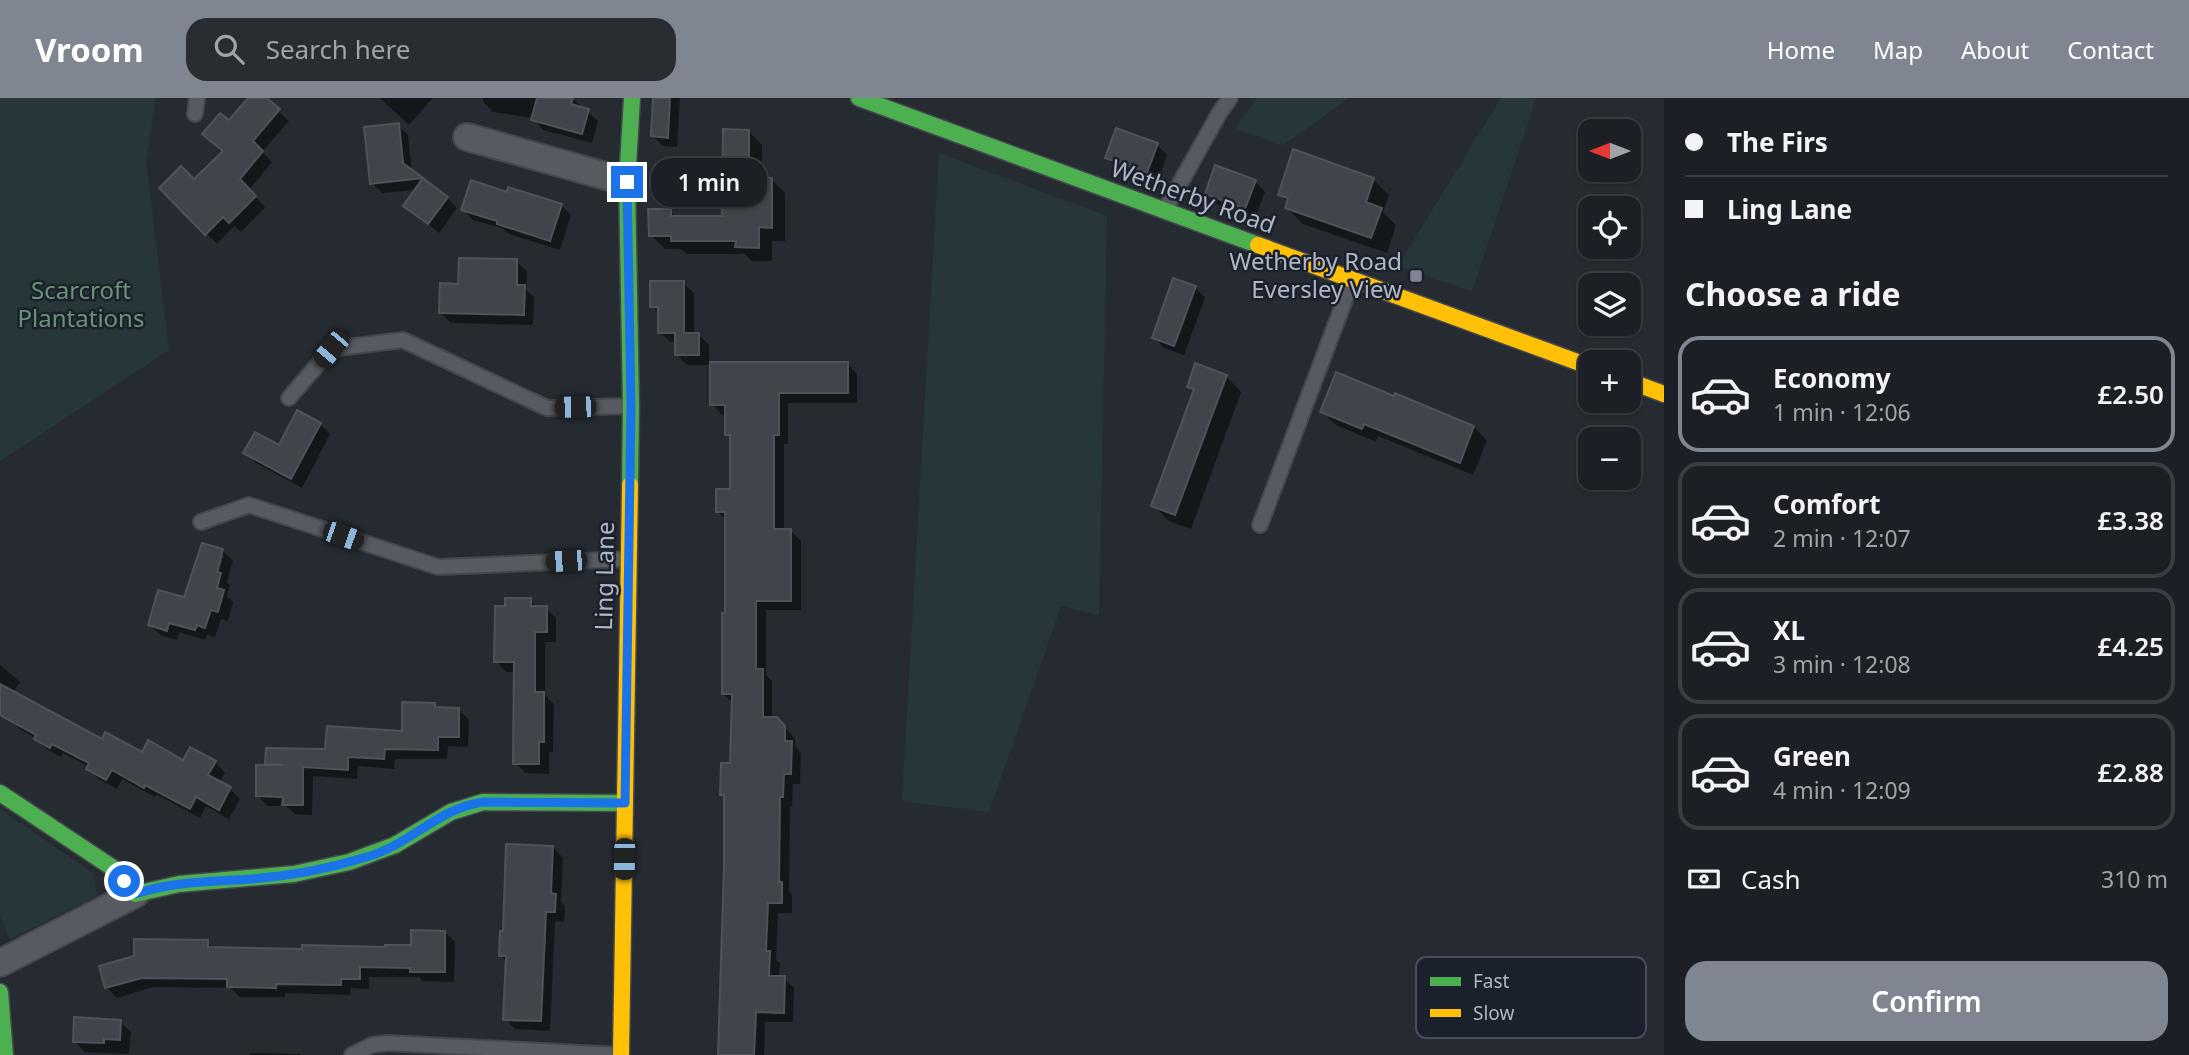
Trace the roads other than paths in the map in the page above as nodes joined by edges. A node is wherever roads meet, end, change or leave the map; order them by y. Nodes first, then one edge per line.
1 (197, 98) edge
2 (632, 98) edge
3 (859, 98) edge
4 (1230, 98) edge
5 (195, 114) dead end
6 (467, 137) dead end
7 (627, 182) junction
8 (1164, 211) junction
9 (1352, 279) junction
10 (1578, 362) edge
11 (1641, 385) edge
12 (1664, 394) edge
13 (289, 398) dead end
14 (631, 406) junction
15 (201, 522) dead end
16 (1260, 525) dead end
17 (628, 559) junction
18 (0, 793) edge
19 (625, 803) junction
20 (135, 894) junction
21 (0, 963) edge
22 (0, 992) edge
23 (5, 1055) edge
24 (352, 1055) edge
25 (621, 1055) edge

1 - 5 lane
2 - 7 street, Ling Lane
3 - 8 street, Wetherby Road
4 - 8 lane
6 - 7 street
7 - 14 street, Ling Lane
8 - 9 street, Wetherby Road
9 - 10 street, Wetherby Road
9 - 16 lane
11 - 12 street
13 - 14 lane
14 - 17 street, Ling Lane
15 - 17 lane
17 - 19 street, Ling Lane
18 - 20 street
19 - 20 street
19 - 25 street, Ling Lane
20 - 21 street
22 - 23 street
24 - 25 lane

